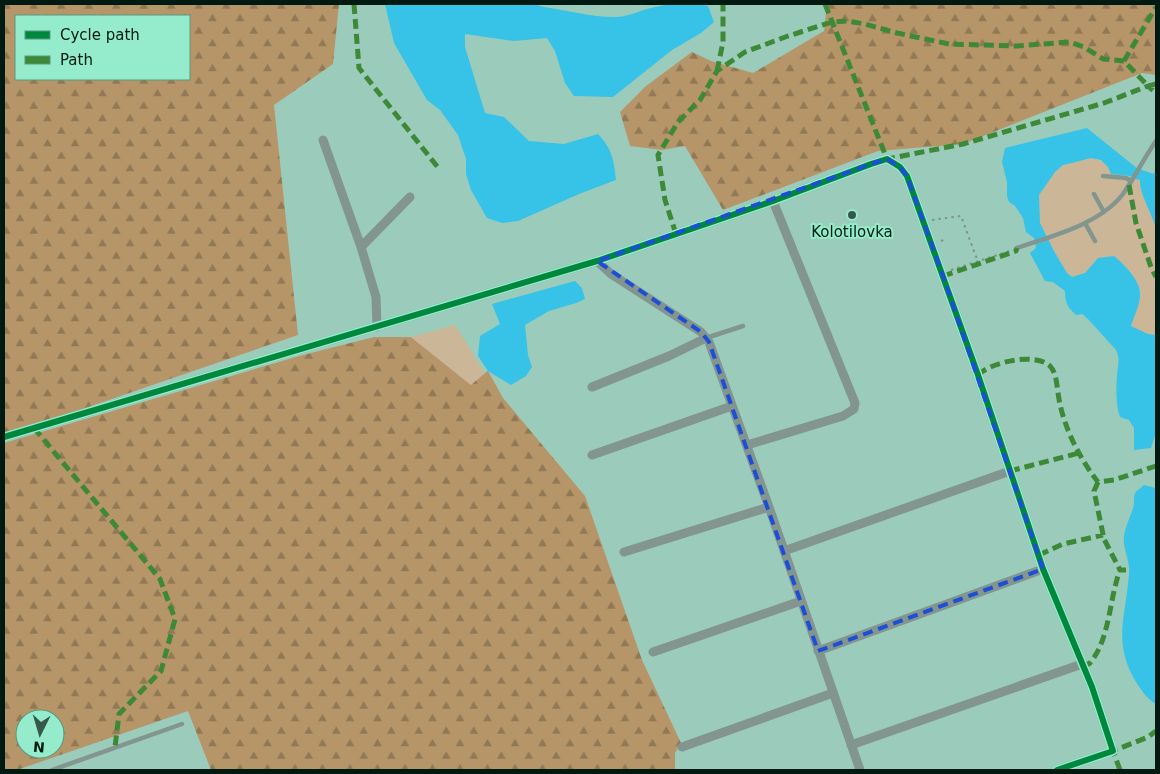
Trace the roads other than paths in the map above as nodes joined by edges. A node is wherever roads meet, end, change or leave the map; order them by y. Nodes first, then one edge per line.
1 (323, 140) dead end
2 (1156, 141) edge
3 (1103, 176) dead end
4 (1132, 180) junction
5 (1094, 194) dead end
6 (410, 197) dead end
7 (773, 201) junction
8 (1104, 212) junction
9 (1085, 223) junction
10 (1095, 241) dead end
11 (361, 247) junction
12 (1017, 248) road end
13 (597, 261) junction
14 (743, 326) dead end
15 (377, 327) junction
16 (706, 338) junction
17 (592, 387) dead end
18 (732, 406) junction
19 (4, 437) edge
20 (746, 445) junction
21 (592, 456) dead end
22 (1010, 471) junction
23 (769, 507) junction
24 (624, 552) dead end
25 (784, 552) junction
26 (1044, 570) junction
27 (801, 601) junction
28 (818, 651) junction
29 (653, 652) dead end
30 (1082, 664) junction
31 (833, 693) junction
32 (182, 724) dead end
33 (851, 745) junction
34 (682, 747) dead end
35 (52, 770) edge
36 (860, 770) edge
37 (1056, 770) edge

1 - 11 street
2 - 4 lane
3 - 4 lane
4 - 8 lane
5 - 8 lane
6 - 11 street
7 - 13 street
7 - 20 street
7 - 22 street
8 - 9 lane
9 - 10 lane
9 - 12 lane
11 - 15 street
13 - 15 street
13 - 16 street
14 - 16 lane
15 - 19 street
16 - 17 street
16 - 18 street
18 - 20 street
18 - 21 street
20 - 23 street
22 - 25 street
22 - 26 street
23 - 24 street
23 - 25 street
25 - 27 street
26 - 28 street
26 - 30 street
27 - 28 street
27 - 29 street
28 - 31 street
30 - 33 street
30 - 37 street
31 - 33 street
31 - 34 street
32 - 35 lane
33 - 36 street

